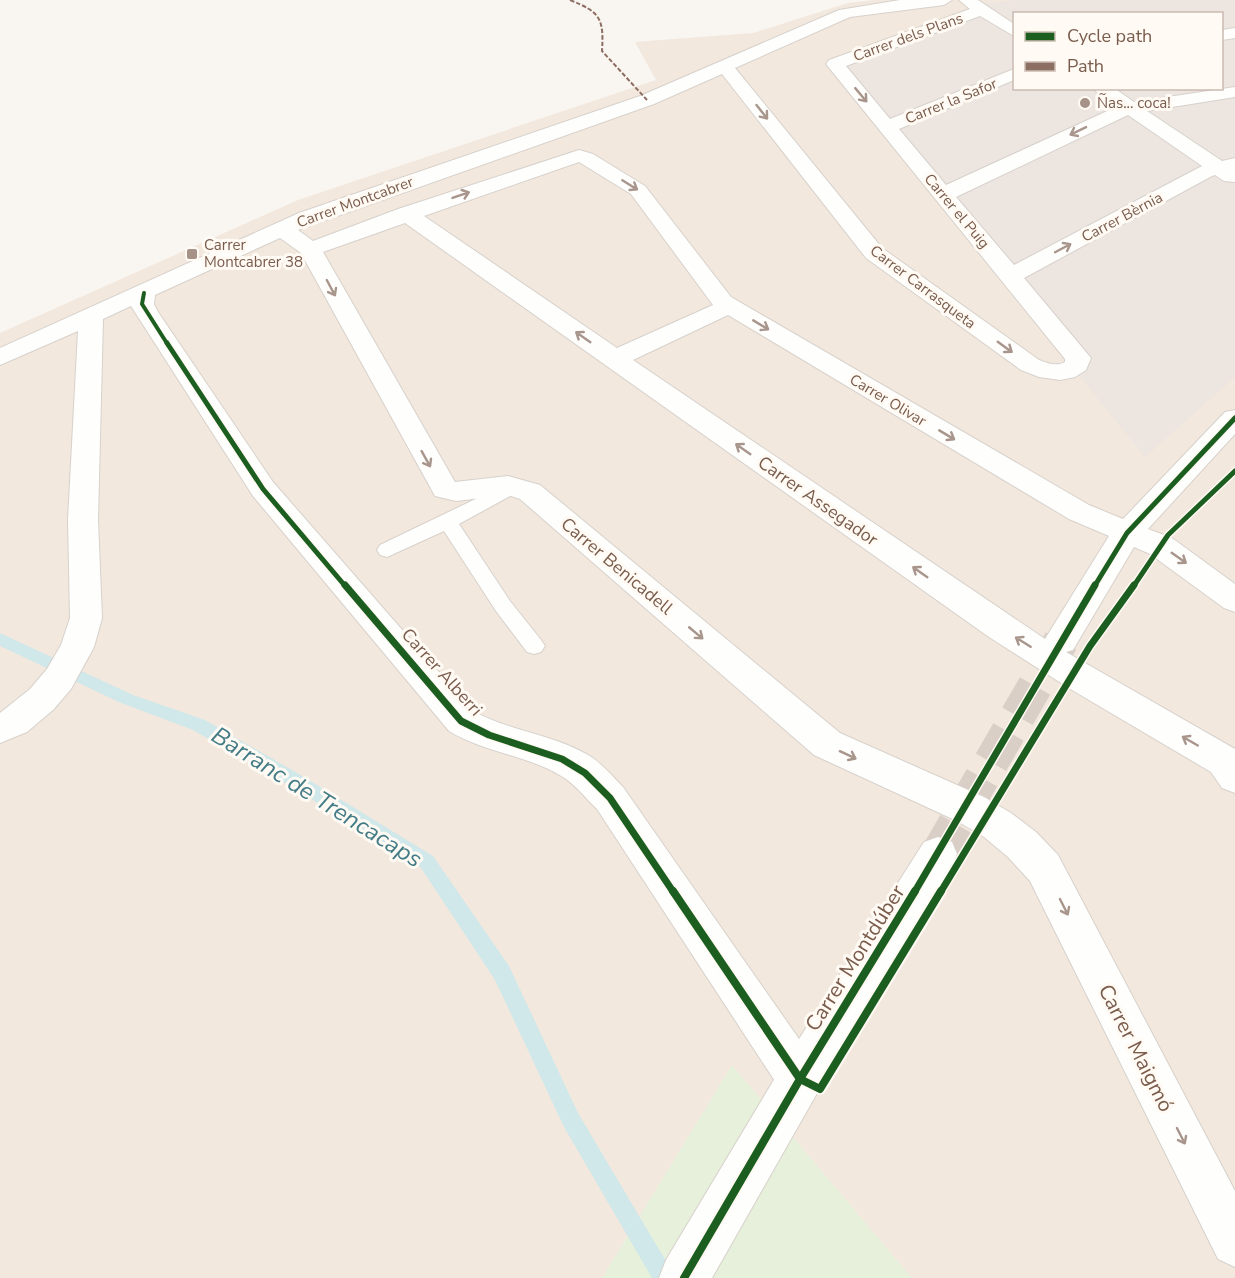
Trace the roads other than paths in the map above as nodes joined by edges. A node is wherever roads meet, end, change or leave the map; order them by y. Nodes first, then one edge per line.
1 (945, 0) edge
2 (975, 5) edge
3 (1013, 31) edge
4 (835, 64) joint
5 (725, 66) junction
6 (1013, 75) edge
7 (1104, 90) edge
8 (1235, 92) edge
9 (1130, 108) junction
10 (887, 127) junction
11 (579, 156) joint
12 (1229, 170) edge
13 (944, 195) junction
14 (406, 214) junction
15 (281, 229) junction
16 (310, 249) junction
17 (1011, 276) junction
18 (144, 293) junction
19 (729, 306) junction
20 (91, 316) junction
21 (0, 357) edge
22 (1078, 358) joint
23 (615, 360) junction
24 (1235, 418) edge
25 (515, 486) junction
26 (448, 522) junction
27 (1127, 533) junction
28 (387, 550) dead end
29 (1235, 600) edge
30 (1061, 641) tunnel mouth
31 (534, 646) dead end
32 (0, 728) edge
33 (1231, 766) edge
34 (938, 855) tunnel mouth
35 (1035, 856) joint
36 (800, 1079) junction
37 (1235, 1242) edge
38 (684, 1278) edge

1 - 5 street, Carrer Montcabrer
2 - 3 street
2 - 4 street, Carrer dels Plans
4 -> 10 street, Carrer el Puig
5 - 15 street, Carrer Montcabrer
5 -> 22 street, Carrer Carrasqueta
6 - 10 street, Carrer la Safor
7 - 9 street
8 - 9 street
9 - 12 street
9 -> 13 street
10 - 13 street, Carrer el Puig
14 -> 11 street, Carrer Montcabrer
11 -> 19 street, Carrer Olivar
17 -> 12 street, Carrer Bèrnia
13 - 17 street, Carrer el Puig
14 - 16 street, Carrer Montcabrer
23 -> 14 street, Carrer Assegador
15 - 16 street
15 - 18 street, Carrer Montcabrer
16 -> 25 street
17 - 22 street, Carrer el Puig
18 - 20 street, Carrer Montcabrer
18 - 36 street, Carrer Alberri
19 - 23 street
19 -> 27 street, Carrer Olivar
20 - 21 street, Carrer Montcabrer
20 - 32 street
33 -> 23 street, Carrer Assegador
24 - 27 street
25 - 26 lane
25 -> 35 street, Carrer Benicadell
26 - 28 lane
26 - 31 lane
27 -> 29 street, Carrer Olivar
27 - 30 street
34 - 36 street, Carrer Montdúber
35 -> 37 street, Carrer Maigmó
36 - 38 street, Carrer Montdúber

